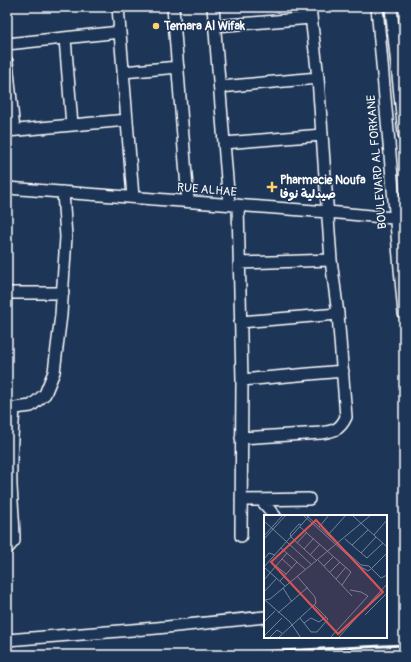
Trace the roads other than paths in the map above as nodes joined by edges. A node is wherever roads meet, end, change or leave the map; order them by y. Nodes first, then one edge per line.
1 (118, 7) edge
2 (173, 7) edge
3 (213, 7) edge
4 (377, 7) edge
5 (392, 7) edge
6 (311, 12) edge
7 (215, 26) junction
8 (120, 32) junction
9 (65, 38) junction
10 (7, 44) edge
11 (400, 48) edge
12 (7, 62) edge
13 (178, 67) junction
14 (123, 72) junction
15 (318, 78) junction
16 (220, 87) junction
17 (127, 120) junction
18 (72, 125) junction
19 (11, 130) edge
20 (404, 132) edge
21 (322, 135) junction
22 (224, 143) junction
23 (7, 188) edge
24 (63, 192) junction
25 (133, 197) junction
26 (188, 201) junction
27 (233, 205) junction
28 (328, 212) junction
29 (400, 219) edge
30 (331, 260) junction
31 (239, 263) junction
32 (7, 293) edge
33 (63, 293) junction
34 (338, 314) junction
35 (404, 314) edge
36 (240, 322) junction
37 (343, 372) junction
38 (242, 380) junction
39 (11, 409) edge
40 (241, 438) junction
41 (309, 499) dead end
42 (241, 500) junction
43 (261, 500) junction
44 (274, 515) edge
45 (11, 521) edge
46 (241, 536) dead end
47 (7, 549) edge
48 (264, 617) edge
49 (7, 640) edge

1 - 8 street
2 - 13 street
3 - 7 street
4 - 29 street, BOULEVARD AL FORKANE
5 - 11 street
6 - 7 street
6 - 15 street
7 - 16 street
8 - 9 street
8 - 14 street
9 - 10 street
9 - 18 street
11 - 20 street
12 - 19 street
13 - 14 street
13 - 26 street
14 - 17 street
15 - 16 street
15 - 21 street
16 - 22 street
17 - 18 street
17 - 25 street
18 - 19 street
21 - 22 street
21 - 28 street
22 - 27 street
23 - 24 street, RUE ALHAE
24 - 25 street, RUE ALHAE
24 - 33 street
25 - 26 street, RUE ALHAE
26 - 27 street, RUE ALHAE
27 - 28 street, RUE ALHAE
27 - 31 street
28 - 29 street, RUE ALHAE
28 - 30 street
29 - 35 street, BOULEVARD AL FORKANE
30 - 31 street
30 - 34 street
31 - 36 street
32 - 33 street
33 - 39 street
34 - 36 street
34 - 37 street
36 - 38 street
37 - 38 street
37 - 40 street
38 - 40 street
39 - 45 street
40 - 42 street
41 - 43 street
42 - 43 street
42 - 46 street
43 - 44 street
45 - 47 street
48 - 49 street

